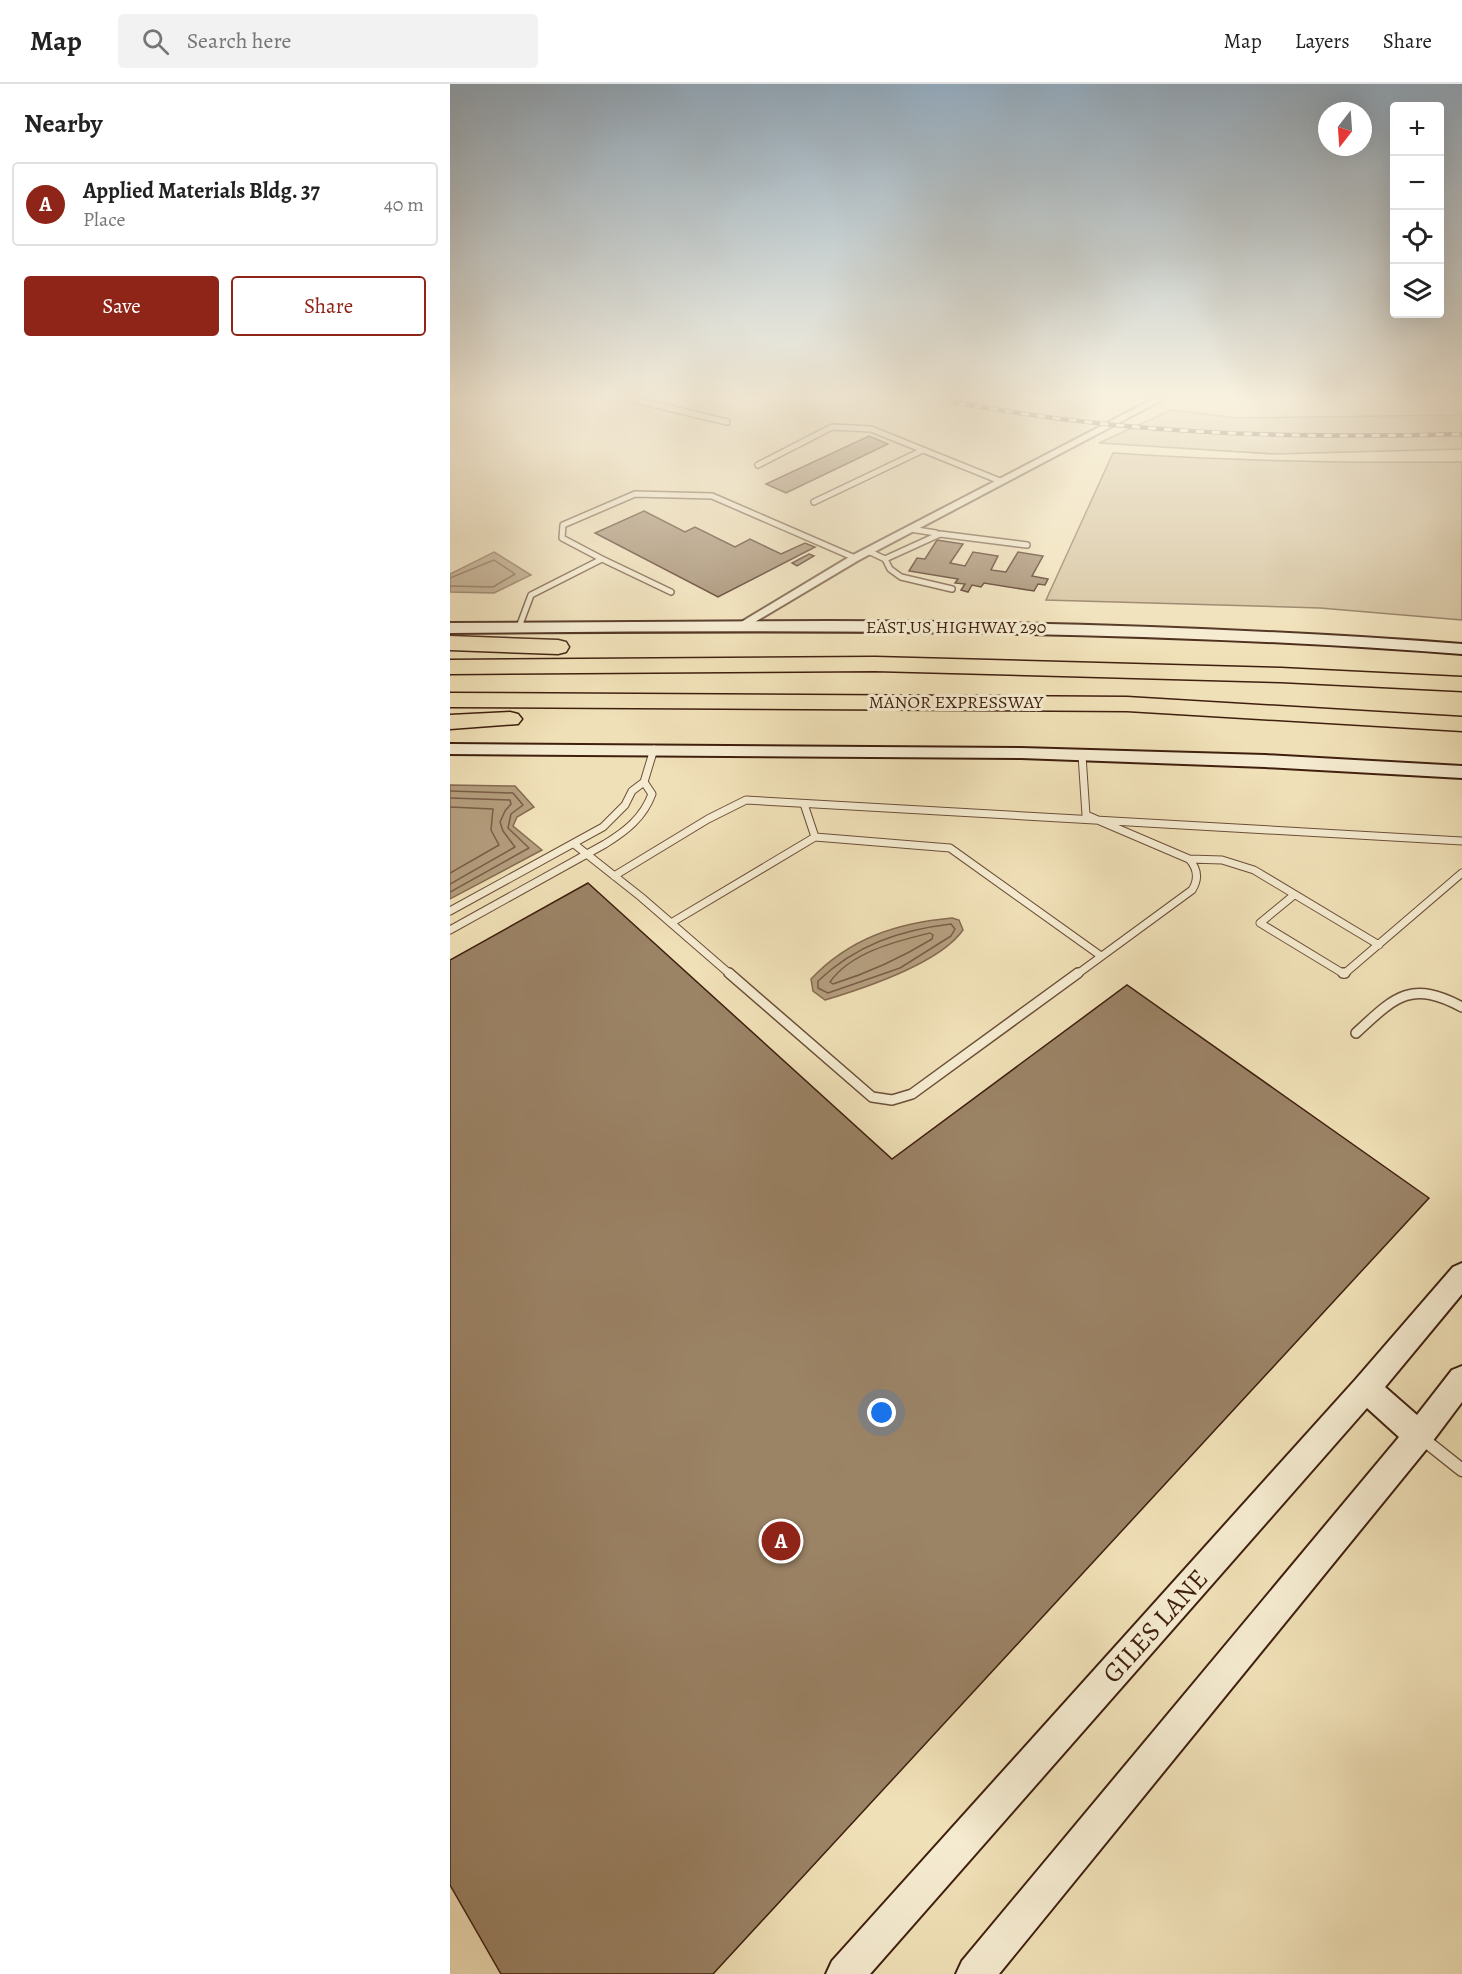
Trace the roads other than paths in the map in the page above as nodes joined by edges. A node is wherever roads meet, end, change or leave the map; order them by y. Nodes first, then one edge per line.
1 (843, 488) edge
2 (986, 488) edge
3 (814, 502) dead end
4 (910, 529) junction
5 (940, 534) junction
6 (1027, 545) dead end
7 (868, 551) junction
8 (855, 558) junction
9 (602, 559) junction
10 (885, 559) junction
11 (952, 589) dead end
12 (671, 592) dead end
13 (519, 627) junction
14 (739, 627) junction
15 (450, 628) edge
16 (450, 643) edge
17 (1462, 649) edge
18 (875, 664) junction
19 (450, 666) edge
20 (1462, 684) edge
21 (450, 700) edge
22 (841, 703) junction
23 (450, 722) edge
24 (1462, 724) edge
25 (450, 749) edge
26 (654, 749) junction
27 (1082, 755) junction
28 (1462, 772) edge
29 (644, 782) junction
30 (804, 804) junction
31 (1096, 821) junction
32 (815, 837) junction
33 (1462, 841) edge
34 (574, 844) junction
35 (587, 855) junction
36 (1188, 859) junction
37 (1462, 873) edge
38 (614, 876) junction
39 (1294, 895) junction
40 (450, 911) edge
41 (671, 923) junction
42 (450, 930) edge
43 (1379, 945) junction
44 (1101, 956) junction
45 (1462, 1007) edge
46 (1356, 1033) dead end
47 (1462, 1275) edge
48 (1462, 1379) edge
49 (1366, 1388) junction
50 (1419, 1436) junction
51 (1462, 1470) edge
52 (845, 1974) edge
53 (975, 1974) edge

1 - 3 lane
2 - 4 street
4 - 5 lane
4 - 7 street
5 - 6 lane
5 - 10 lane
7 - 8 street
7 - 10 lane
8 - 9 lane
8 - 14 street
9 - 12 lane
9 - 13 lane
10 - 11 lane
13 - 14 main road, EAST US HIGHWAY 290
13 - 15 main road, EAST US HIGHWAY 290
14 - 17 main road, EAST US HIGHWAY 290
16 - 18 highway
18 - 19 highway, MANOR EXPRESSWAY
18 - 20 highway, MANOR EXPRESSWAY
21 - 22 highway, MANOR EXPRESSWAY
22 - 23 highway
22 - 24 highway, MANOR EXPRESSWAY
25 - 26 main road
26 - 27 main road
26 - 29 lane
27 - 28 main road
27 - 31 lane
29 - 34 lane
29 - 35 lane
30 - 31 lane
30 - 32 lane
30 - 38 lane
31 - 33 lane
31 - 36 lane
32 - 41 lane
32 - 44 lane
34 - 35 lane
34 - 40 lane
35 - 38 lane
35 - 42 lane
36 - 39 lane
36 - 44 lane
37 - 43 lane
38 - 41 lane
39 - 43 lane
39 - 43 lane
41 - 44 lane
45 - 46 lane
47 - 49 main road, GILES LANE
48 - 50 main road
49 - 50 main road
49 - 52 main road, GILES LANE
50 - 51 lane
50 - 53 main road

